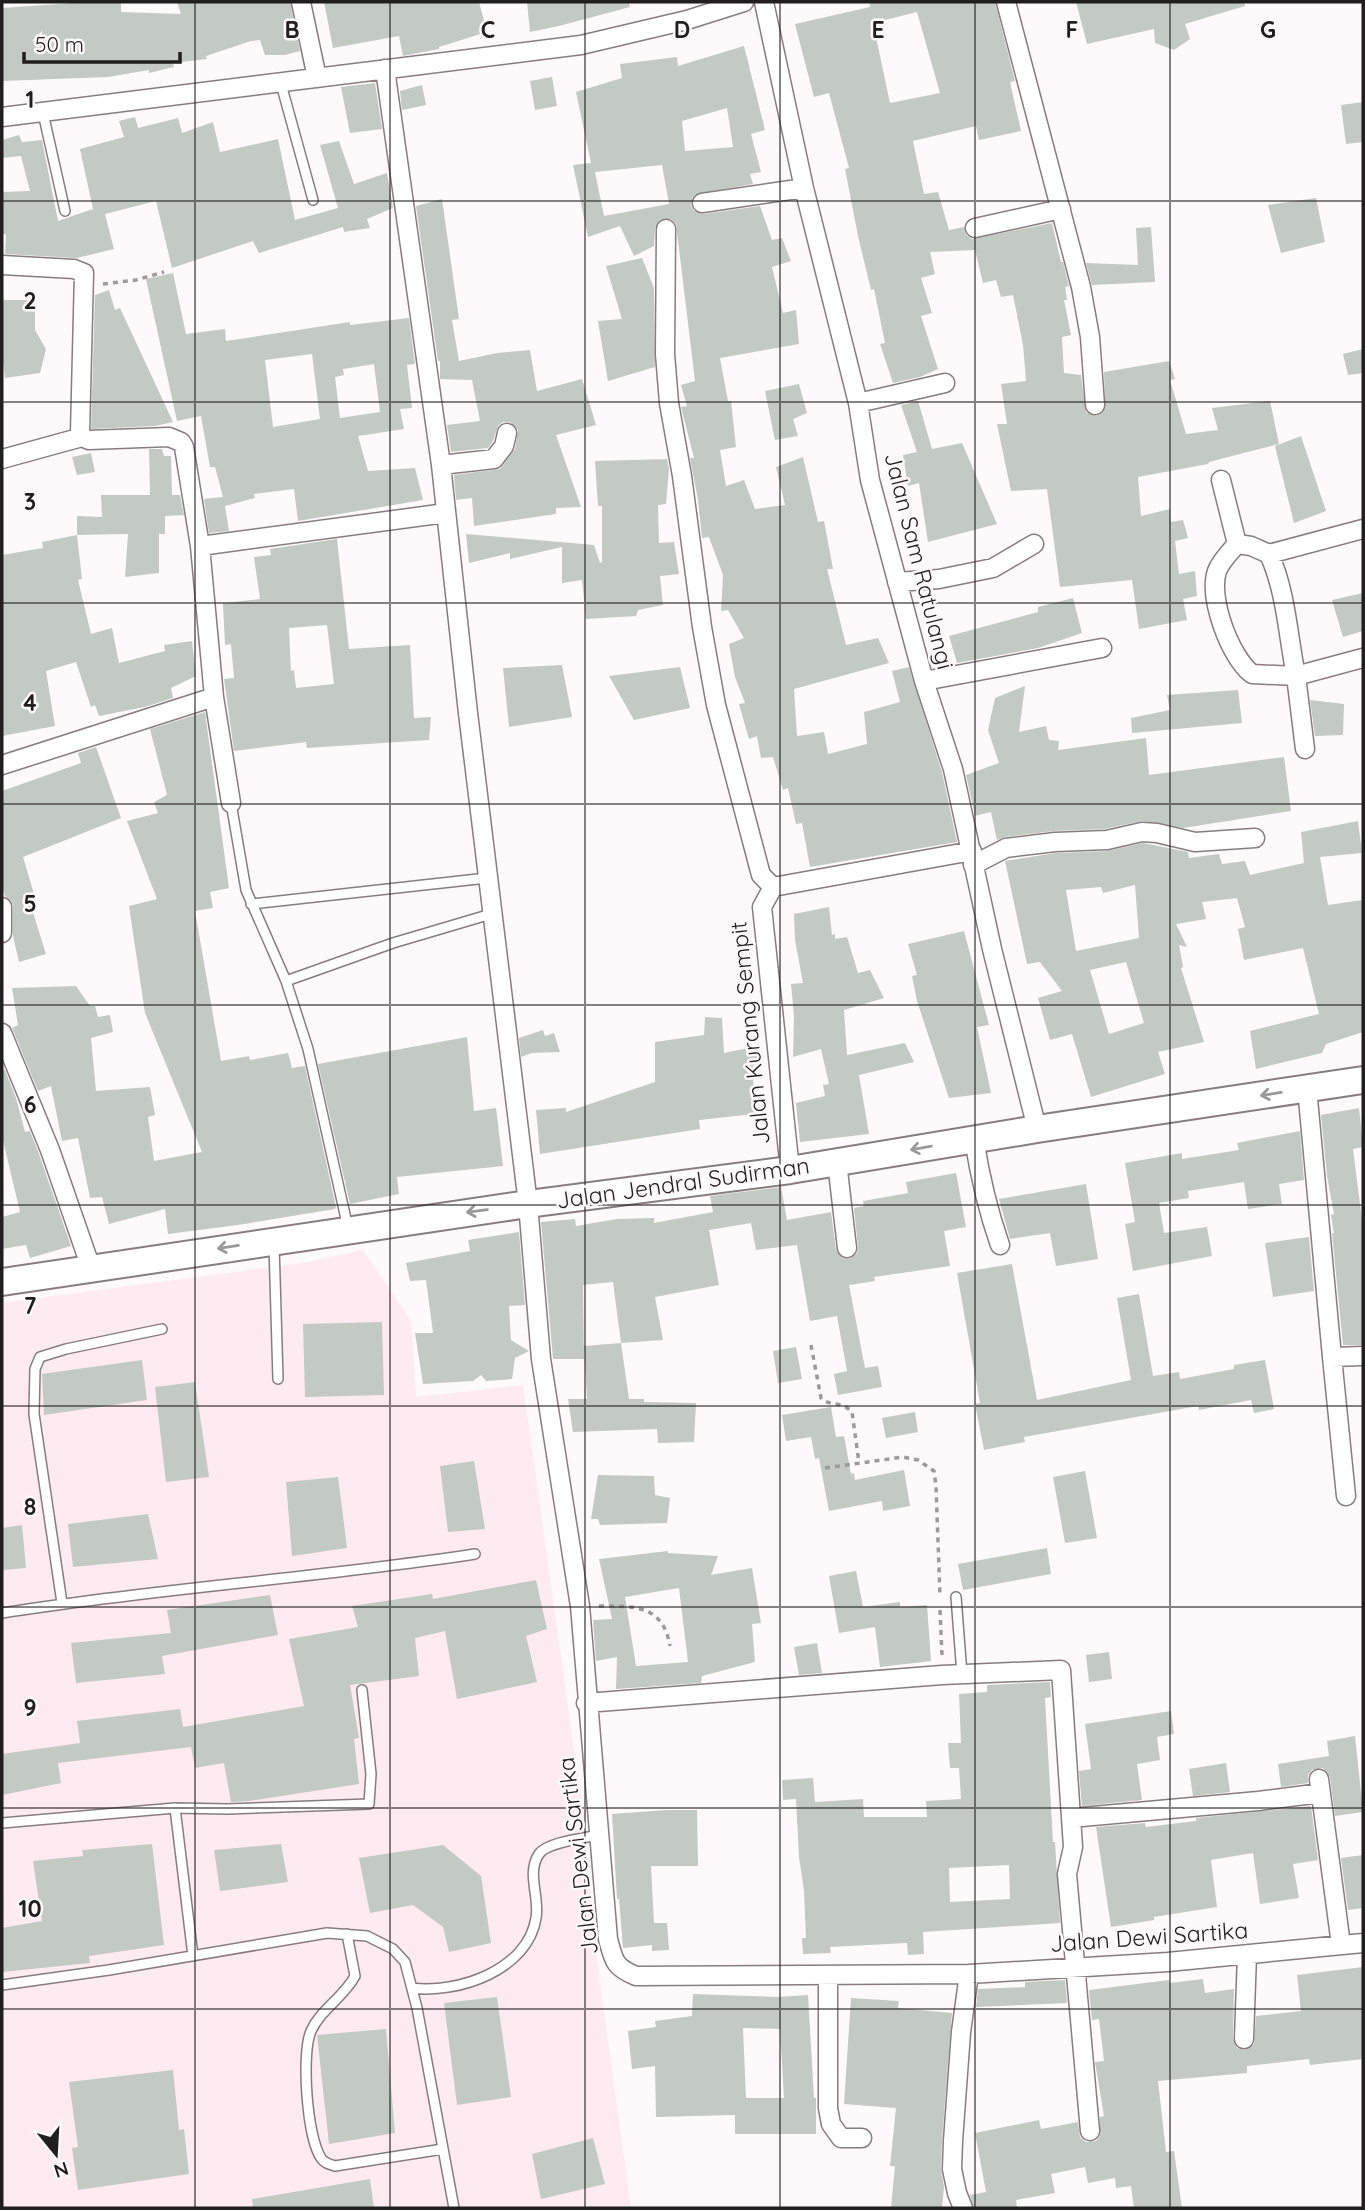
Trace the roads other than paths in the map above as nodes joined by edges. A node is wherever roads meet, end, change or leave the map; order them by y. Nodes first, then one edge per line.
1 (301, 2) edge
2 (744, 2) edge
3 (764, 2) edge
4 (1006, 2) edge
5 (385, 69) junction
6 (317, 78) junction
7 (281, 84) junction
8 (43, 113) junction
9 (2, 117) edge
10 (804, 188) junction
11 (313, 200) dead end
12 (702, 203) dead end
13 (1061, 209) junction
14 (65, 211) dead end
15 (975, 228) dead end
16 (666, 229) dead end
17 (2, 265) edge
18 (945, 383) dead end
19 (858, 403) junction
20 (1095, 405) dead end
21 (507, 433) dead end
22 (82, 437) junction
23 (2, 459) edge
24 (441, 465) junction
25 (1221, 480) dead end
26 (446, 513) junction
27 (1363, 529) edge
28 (1034, 544) dead end
29 (1237, 544) junction
30 (200, 546) junction
31 (1269, 554) junction
32 (897, 582) junction
33 (1102, 648) dead end
34 (1363, 658) edge
35 (1296, 676) junction
36 (924, 681) junction
37 (214, 697) junction
38 (1305, 749) dead end
39 (2, 765) edge
40 (231, 803) joint
41 (1255, 838) dead end
42 (973, 858) junction
43 (487, 878) junction
44 (774, 887) junction
45 (251, 904) junction
46 (2, 907) edge
47 (491, 914) junction
48 (2, 933) edge
49 (286, 981) junction
50 (2, 1033) edge
51 (1363, 1080) edge
52 (1307, 1088) junction
53 (1037, 1129) junction
54 (974, 1139) junction
55 (836, 1162) junction
56 (790, 1170) junction
57 (528, 1204) junction
58 (349, 1230) junction
59 (274, 1240) junction
60 (1000, 1244) dead end
61 (846, 1248) dead end
62 (91, 1268) junction
63 (2, 1282) edge
64 (162, 1329) dead end
65 (1363, 1356) edge
66 (1332, 1357) junction
67 (278, 1378) dead end
68 (1346, 1496) dead end
69 (475, 1554) dead end
70 (956, 1597) dead end
71 (62, 1604) junction
72 (2, 1613) edge
73 (962, 1674) junction
74 (362, 1690) dead end
75 (586, 1703) junction
76 (175, 1808) junction
77 (1071, 1818) junction
78 (2, 1823) edge
79 (599, 1835) junction
80 (347, 1934) junction
81 (1363, 1943) edge
82 (1341, 1945) junction
83 (1247, 1955) junction
84 (192, 1956) junction
85 (1077, 1967) junction
86 (969, 1974) junction
87 (828, 1975) junction
88 (2, 1985) edge
89 (412, 1988) junction
90 (1244, 2039) dead end
91 (1090, 2131) dead end
92 (862, 2138) dead end
93 (443, 2149) junction
94 (454, 2208) edge
95 (963, 2208) edge

1 - 6 street
2 - 5 street
3 - 10 street, Jalan Sam Ratulangi
4 - 13 street
5 - 6 street
5 - 24 street, Jalan Dewi Sartika
6 - 7 street
7 - 8 street
7 - 11 lane
8 - 9 street
8 - 14 lane
10 - 12 street
10 - 19 street, Jalan Sam Ratulangi
13 - 15 street
13 - 20 street
16 - 44 street
17 - 22 street
18 - 19 street
19 - 32 street, Jalan Sam Ratulangi
21 - 24 street
22 - 23 street
22 - 30 street
24 - 26 street, Jalan Dewi Sartika
25 - 29 street
26 - 30 street
26 - 43 street, Jalan Dewi Sartika
27 - 31 street
28 - 32 street
29 - 31 street
29 - 35 street
30 - 37 street
31 - 35 street
32 - 36 street, Jalan Sam Ratulangi
33 - 36 street
34 - 35 street
35 - 38 street
36 - 42 street, Jalan Sam Ratulangi
37 - 39 street
37 - 40 street
40 - 45 lane
41 - 42 street
42 - 44 street
42 - 53 street, Jalan Sam Ratulangi
43 - 45 lane
43 - 47 street, Jalan Dewi Sartika
44 - 56 street, Jalan Kurang Sempit
45 - 49 lane
46 - 48 street
47 - 49 lane
47 - 57 street, Jalan Dewi Sartika
49 - 58 lane
50 - 62 street
51 - 52 street, Jalan Jendral Sudirman
52 -> 53 street, Jalan Jendral Sudirman
52 - 66 street
53 - 54 street, Jalan Jendral Sudirman
54 -> 55 street, Jalan Jendral Sudirman
54 - 60 street
55 - 56 street, Jalan Jendral Sudirman
55 - 61 street
56 - 57 street, Jalan Jendral Sudirman
57 -> 58 street, Jalan Jendral Sudirman
57 - 75 street, Jalan Dewi Sartika
58 - 59 street, Jalan Jendral Sudirman
59 -> 62 street, Jalan Jendral Sudirman
59 - 67 lane
62 - 63 street, Jalan Jendral Sudirman
64 - 71 lane
65 - 66 street
66 - 68 street
69 - 71 lane
70 - 73 lane
71 - 72 lane
73 - 75 street
73 - 77 street
74 - 76 lane
75 - 79 street, Jalan Dewi Sartika
76 - 78 lane
76 - 84 lane
77 - 82 street
77 - 85 street
79 - 87 street, Jalan Dewi Sartika
79 - 89 lane
80 - 84 lane
80 - 89 lane
80 - 93 lane
81 - 82 street, Jalan Dewi Sartika
82 - 83 street, Jalan Dewi Sartika
83 - 85 street, Jalan Dewi Sartika
83 - 90 street
84 - 88 lane
85 - 86 street, Jalan Dewi Sartika
85 - 91 street
86 - 87 street, Jalan Dewi Sartika
86 - 95 street
87 - 92 street
89 - 93 lane
93 - 94 lane

